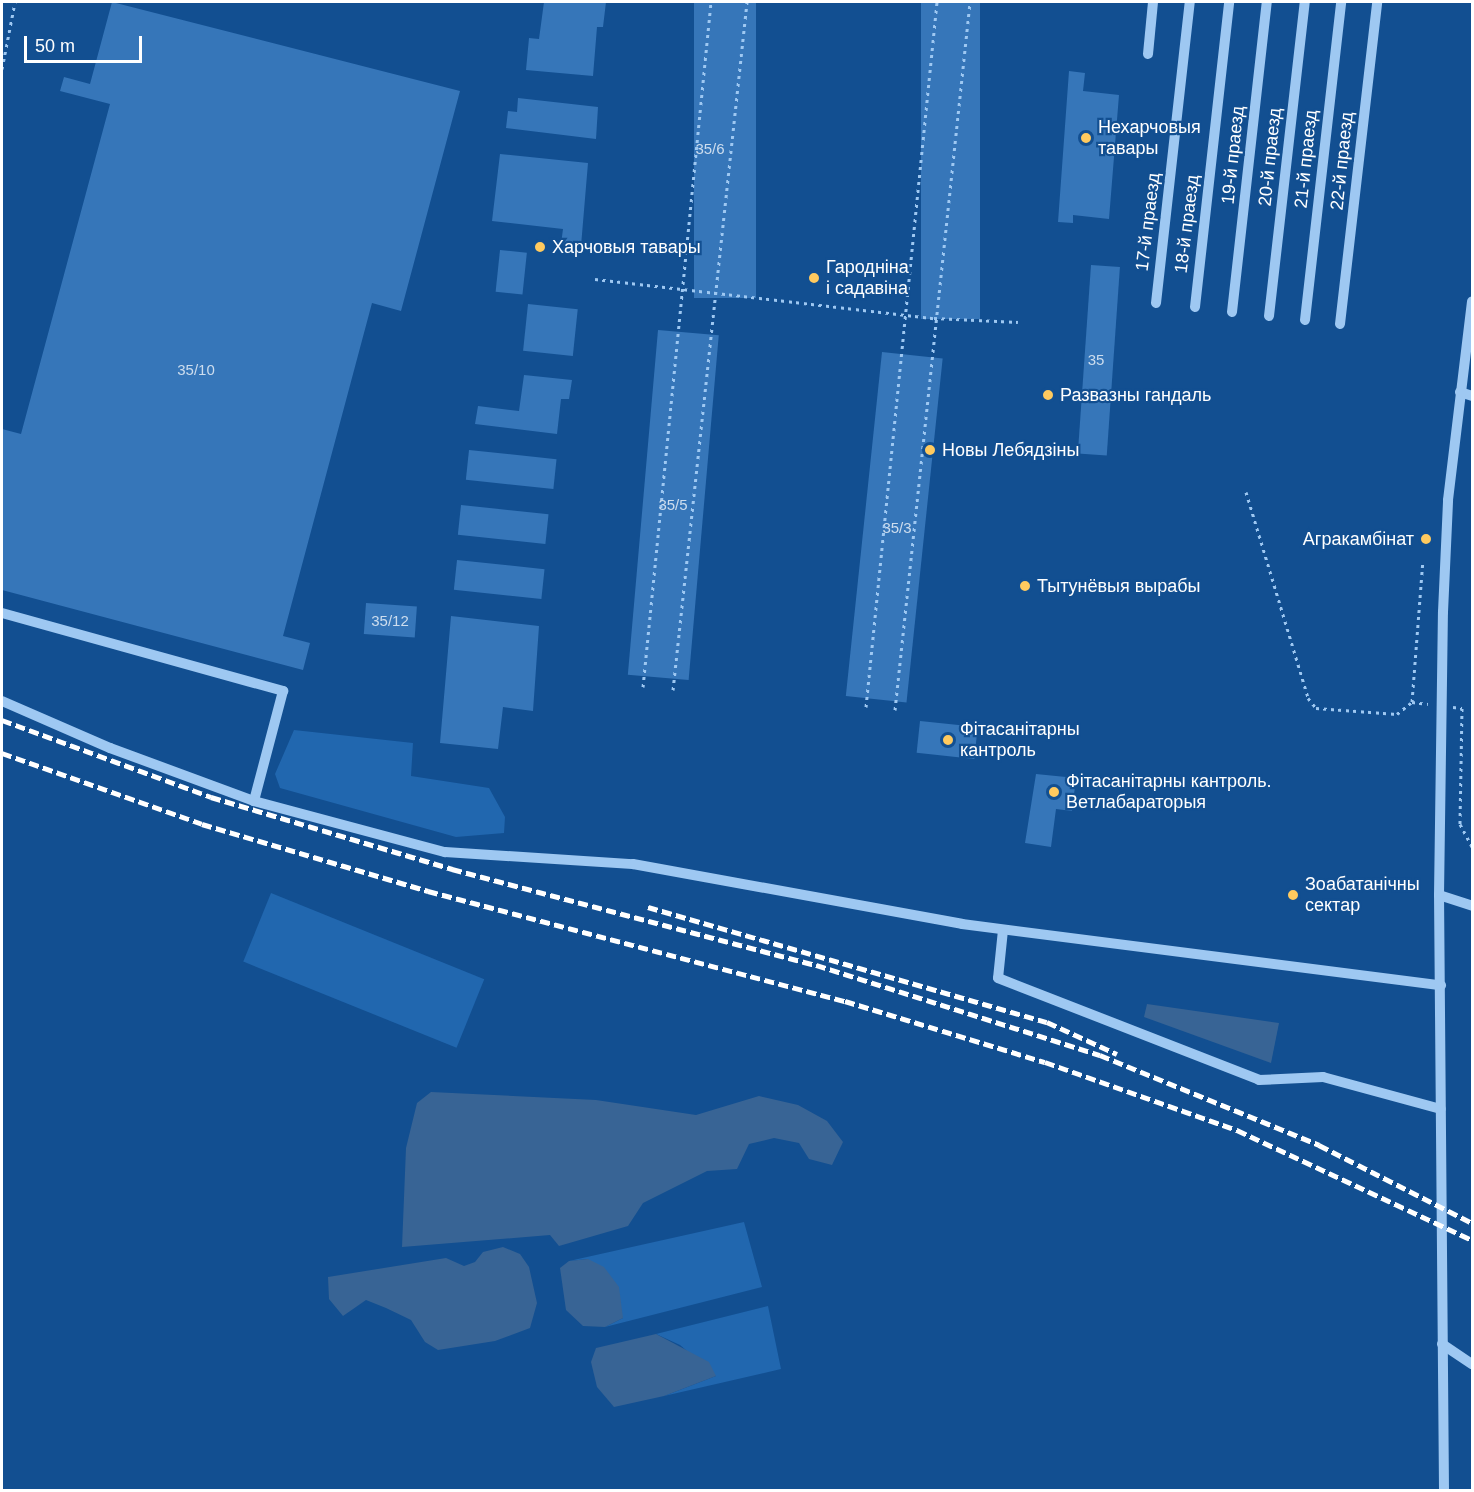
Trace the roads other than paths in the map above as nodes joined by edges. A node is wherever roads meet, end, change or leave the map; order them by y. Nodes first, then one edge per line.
1 (1154, 2) edge
2 (1190, 2) edge
3 (1229, 2) edge
4 (1267, 2) edge
5 (1305, 2) edge
6 (1341, 2) edge
7 (1377, 2) edge
8 (1148, 54) dead end
9 (1473, 300) edge
10 (1156, 303) dead end
11 (1195, 308) dead end
12 (1232, 312) dead end
13 (1269, 316) dead end
14 (1305, 320) dead end
15 (1340, 324) dead end
16 (1460, 392) junction
17 (1473, 396) edge
18 (2, 613) edge
19 (2, 701) edge
20 (254, 801) junction
21 (1439, 895) junction
22 (1473, 906) edge
23 (1003, 930) junction
24 (1441, 985) junction
25 (1442, 1108) junction
26 (1442, 1344) junction
27 (1473, 1364) edge
28 (1444, 1491) edge

1 - 8 street
2 - 10 street, 17-й праезд
3 - 11 street, 18-й праезд
4 - 12 street, 19-й праезд
5 - 13 street, 20-й праезд
6 - 14 street, 21-й праезд
7 - 15 street, 22-й праезд
9 - 16 street
16 - 17 street
16 - 21 street
18 - 20 street
19 - 20 street
20 - 23 street
21 - 22 street
21 - 24 street
23 - 24 street
23 - 25 street
24 - 25 street
25 - 26 street
26 - 27 street
26 - 28 street

